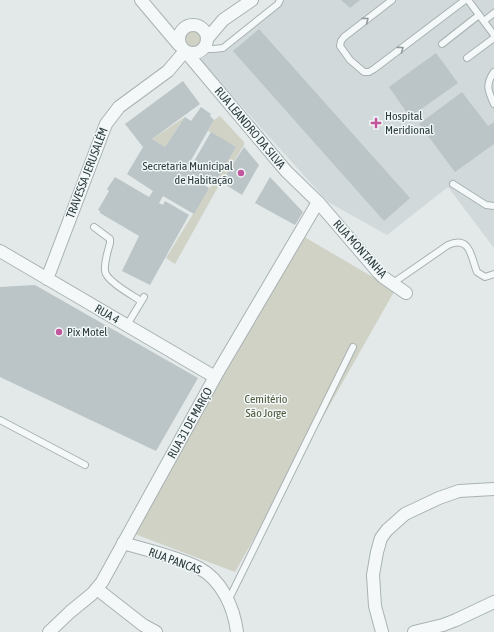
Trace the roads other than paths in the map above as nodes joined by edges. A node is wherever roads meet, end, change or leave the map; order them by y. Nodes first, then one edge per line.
1 (141, 0) edge
2 (252, 0) edge
3 (280, 0) edge
4 (392, 0) edge
5 (466, 0) edge
6 (494, 13) edge
7 (479, 15) junction
8 (224, 20) junction
9 (484, 21) junction
10 (162, 25) junction
11 (191, 25) junction
12 (494, 35) edge
13 (494, 38) edge
14 (205, 44) junction
15 (442, 44) dead end
16 (182, 48) junction
17 (467, 58) dead end
18 (494, 72) edge
19 (494, 104) edge
20 (453, 184) dead end
21 (318, 202) junction
22 (494, 206) edge
23 (94, 227) dead end
24 (0, 251) edge
25 (494, 274) edge
26 (47, 279) junction
27 (393, 283) junction
28 (406, 293) dead end
29 (127, 325) junction
30 (353, 348) dead end
31 (215, 377) junction
32 (0, 420) edge
33 (85, 465) dead end
34 (494, 489) edge
35 (123, 543) junction
36 (97, 590) junction
37 (228, 601) junction
38 (494, 602) edge
39 (49, 632) edge
40 (156, 632) edge
41 (237, 632) edge
42 (382, 632) edge
43 (414, 632) edge

1 - 10 street, RUA LEANDRO DA SILVA
2 - 8 street
3 - 14 lane
4 - 5 lane
5 - 7 lane
6 - 9 lane
7 - 9 lane
7 - 15 lane
8 - 11 street
8 - 14 street
9 - 12 lane
10 - 11 street
10 - 16 street, RUA LEANDRO DA SILVA
11 - 14 street
11 - 16 street
13 - 17 lane
14 - 16 street
16 - 21 street, RUA LEANDRO DA SILVA
16 - 26 street, TRAVESSA JERUSALÉM
18 - 19 lane
20 - 22 lane
21 - 27 street, RUA MONTANHA
21 - 31 street, RUA 31 DE MARÇO
23 - 29 lane
24 - 26 street, RUA 4
25 - 27 lane
26 - 29 street, RUA 4
27 - 28 street, RUA MONTANHA
29 - 31 street, RUA 4
30 - 37 lane
31 - 35 street, RUA 31 DE MARÇO
32 - 33 lane
34 - 42 street
35 - 36 street, RUA 31 DE MARÇO
35 - 37 street, RUA PANCAS
36 - 39 street, RUA 31 DE MARÇO
36 - 40 street
37 - 41 street, RUA PANCAS
38 - 43 street

